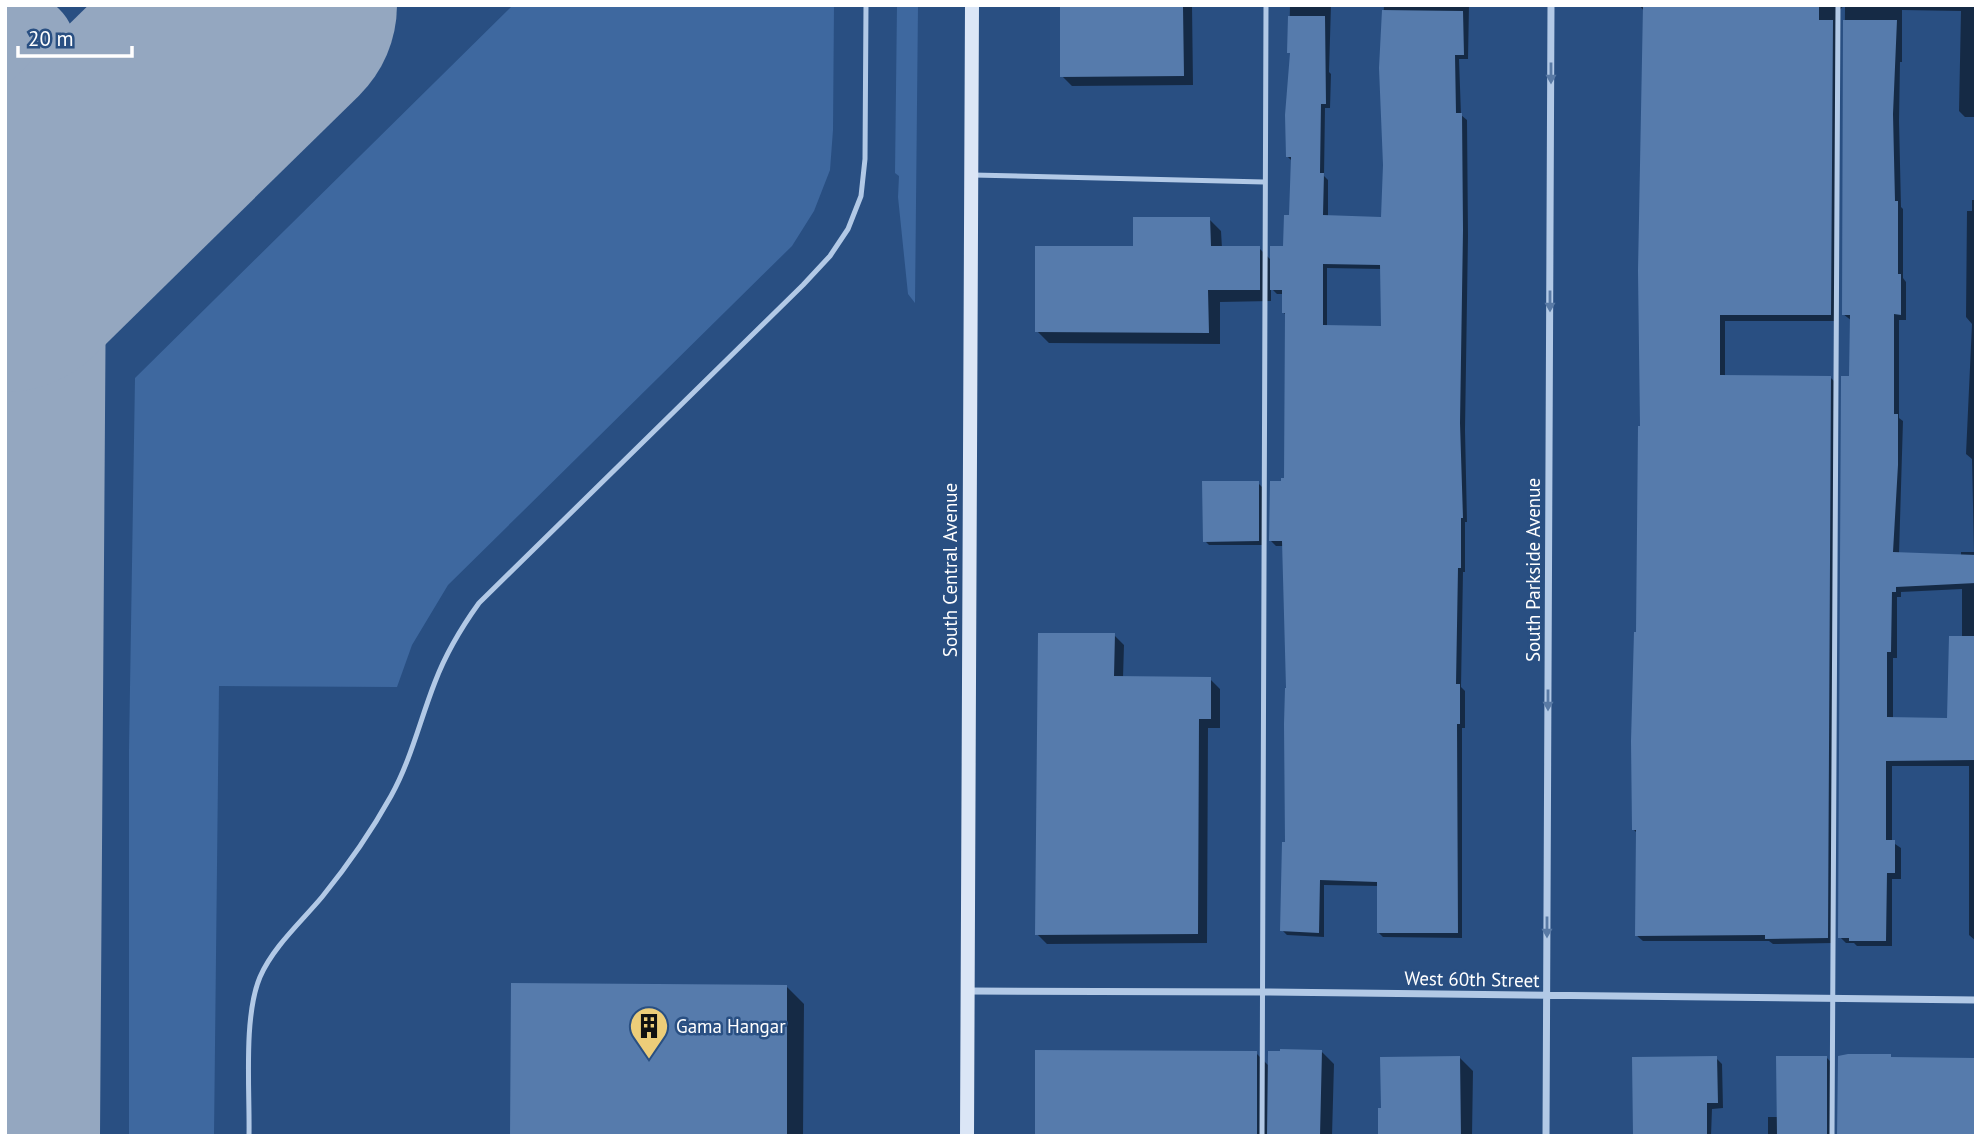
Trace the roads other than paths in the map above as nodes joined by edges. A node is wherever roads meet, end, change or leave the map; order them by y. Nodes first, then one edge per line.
1 (866, 5) edge
2 (972, 5) edge
3 (1266, 5) edge
4 (1551, 5) edge
5 (1838, 5) edge
6 (971, 175) junction
7 (1264, 183) junction
8 (967, 991) junction
9 (1263, 992) junction
10 (1547, 995) junction
11 (1833, 999) junction
12 (1976, 1000) edge
13 (250, 1136) edge
14 (967, 1136) edge
15 (1262, 1136) edge
16 (1546, 1136) edge
17 (1832, 1136) edge

1 - 13 lane
2 - 6 main road, South Central Avenue
3 - 7 lane
4 -> 10 street, South Parkside Avenue
5 - 11 lane
6 - 7 lane
6 - 8 main road, South Central Avenue
7 - 9 lane
8 - 9 street, West 60th Street
8 - 14 main road, South Central Avenue
9 - 10 street, West 60th Street
9 - 15 lane
10 - 11 street, West 60th Street
10 - 16 street, South Parkside Avenue
11 - 12 street, West 60th Street
11 - 17 lane

